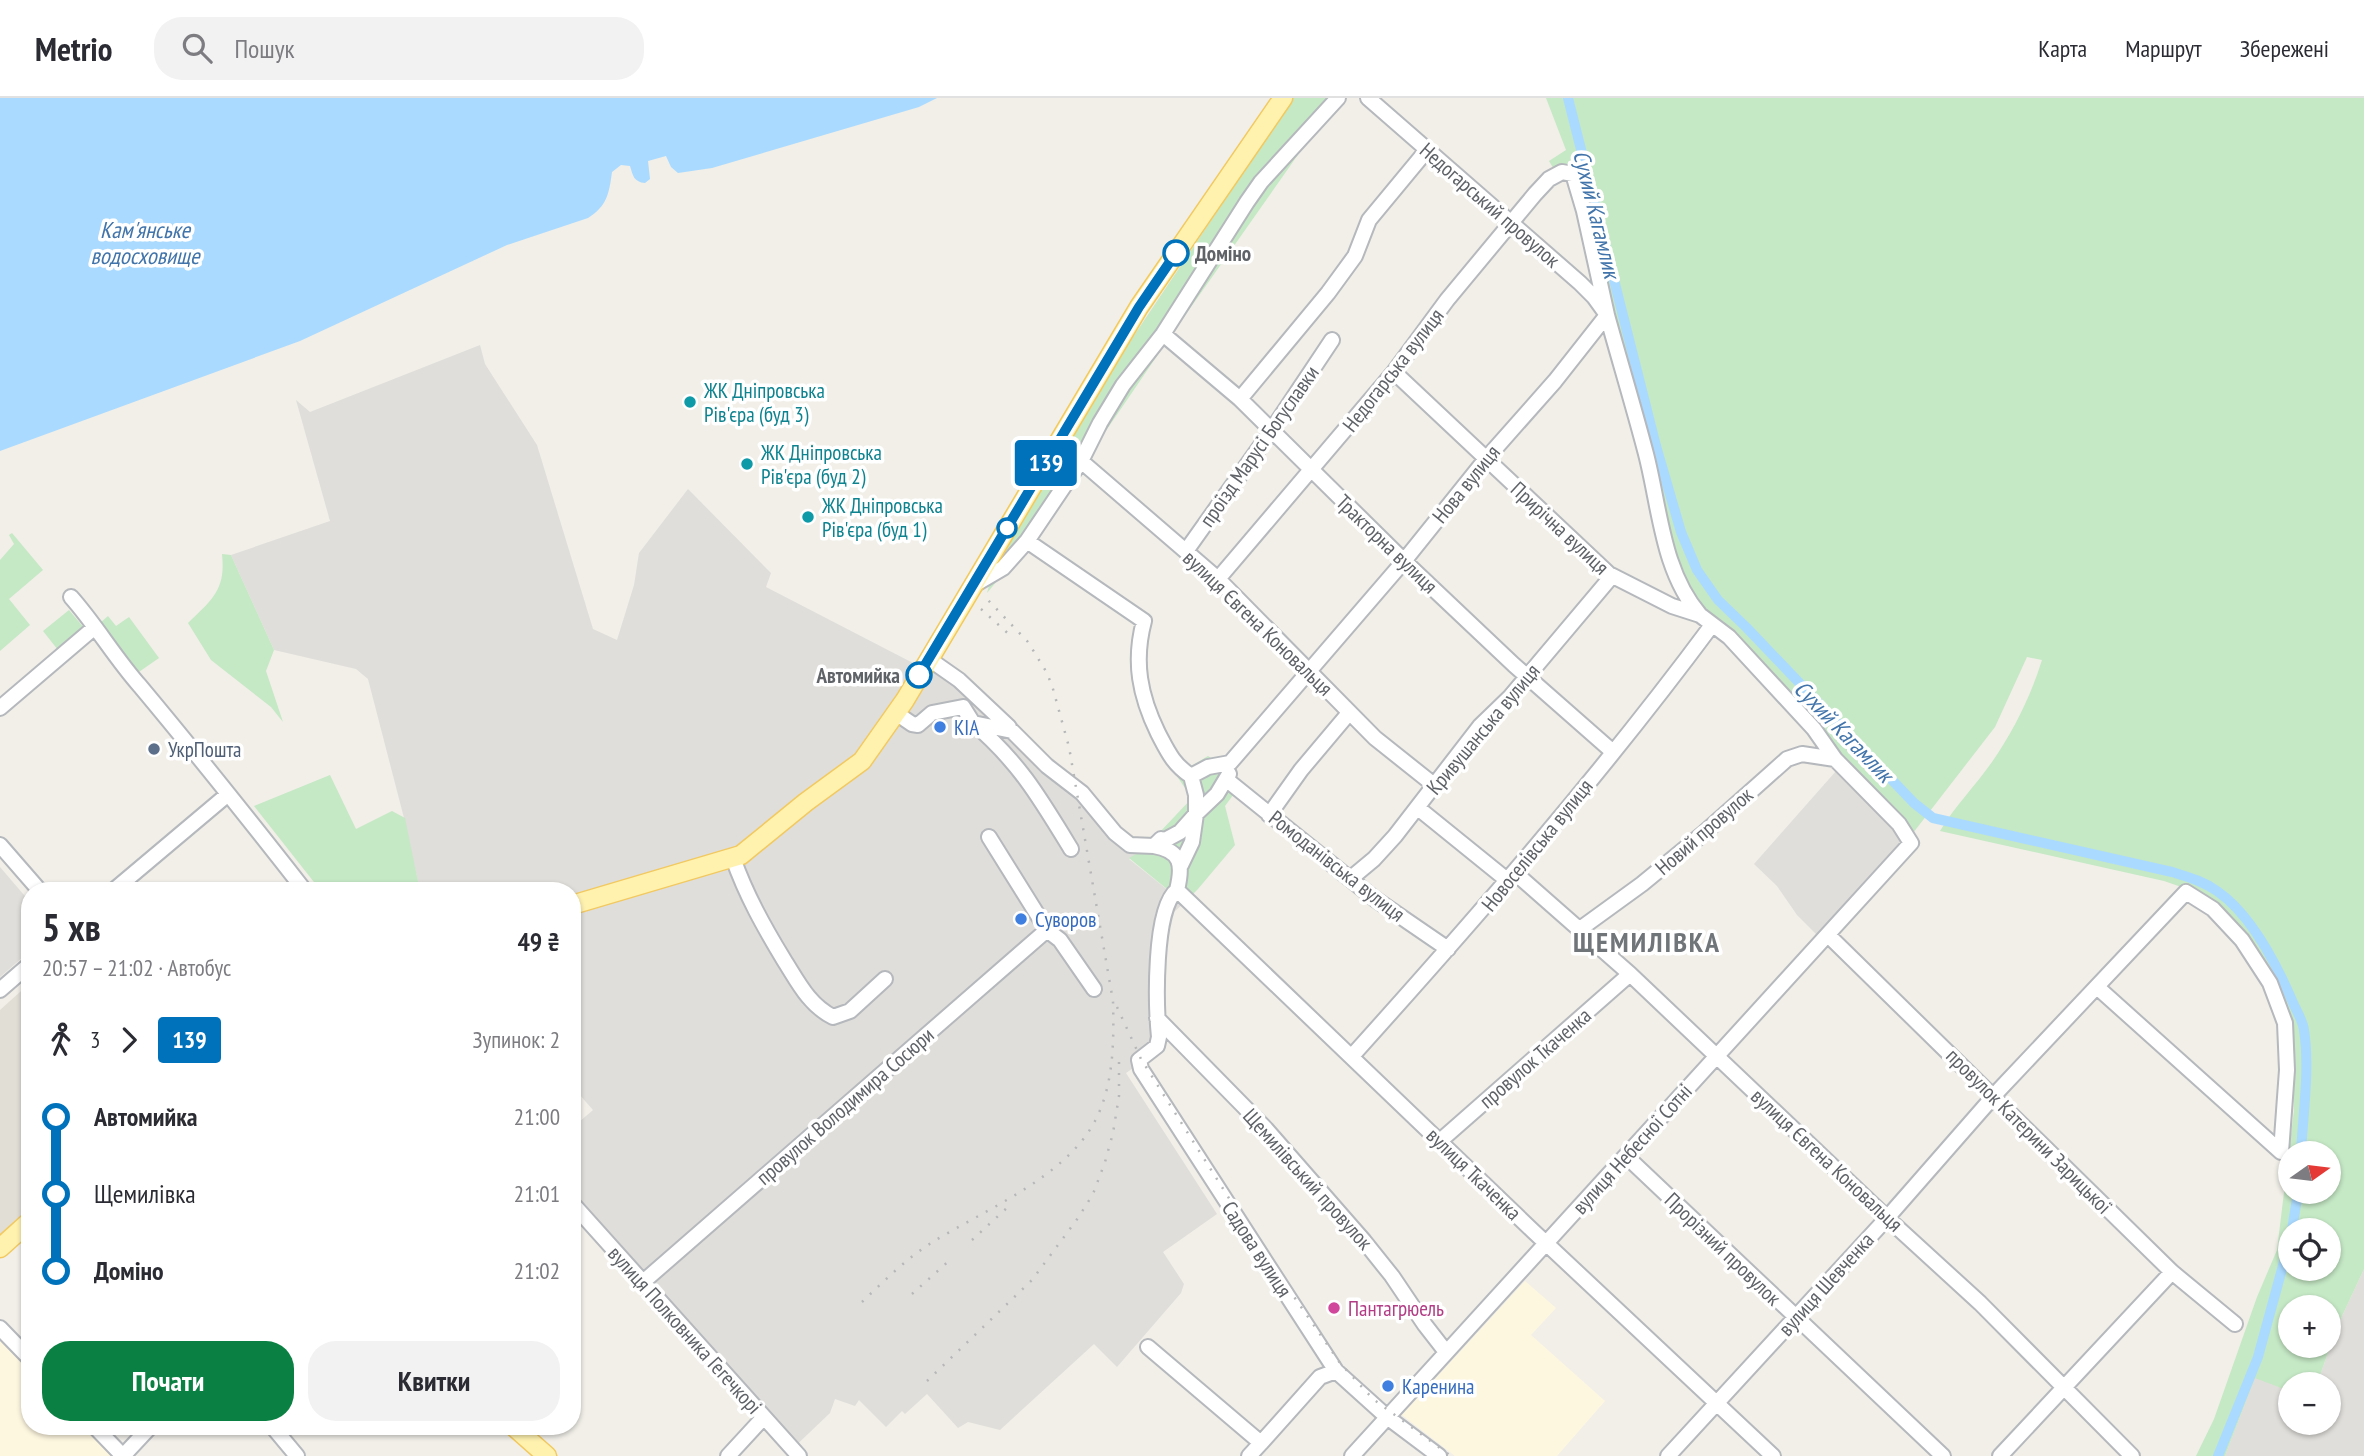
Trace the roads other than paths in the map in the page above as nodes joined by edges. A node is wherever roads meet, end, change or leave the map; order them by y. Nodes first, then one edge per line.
1 (1283, 98) edge
2 (1338, 98) edge
3 (1368, 98) edge
4 (1427, 150) junction
5 (1512, 225) junction
6 (1607, 315) junction
7 (1163, 334) junction
8 (1332, 340) dead end
9 (1394, 372) junction
10 (1240, 398) junction
11 (1272, 430) junction
12 (1486, 459) junction
13 (1081, 461) junction
14 (1311, 470) junction
15 (1027, 541) junction
16 (1186, 551) junction
17 (1404, 561) junction
18 (1612, 576) junction
19 (1218, 579) junction
20 (973, 586) junction
21 (71, 597) dead end
22 (1700, 615) junction
23 (1712, 625) junction
24 (95, 627) junction
25 (929, 659) junction
26 (1309, 673) junction
27 (1526, 676) junction
28 (984, 704) junction
29 (962, 707) junction
30 (0, 708) edge
31 (896, 713) junction
32 (1349, 713) junction
33 (973, 723) junction
34 (1012, 731) junction
35 (1613, 752) junction
36 (1835, 759) junction
37 (1230, 763) junction
38 (1191, 776) junction
39 (1227, 780) junction
40 (1434, 785) junction
41 (227, 795) junction
42 (1196, 795) junction
43 (1418, 808) junction
44 (1196, 814) junction
45 (1269, 815) junction
46 (989, 837) dead end
47 (1911, 843) joint
48 (0, 845) edge
49 (1153, 846) junction
50 (1071, 849) dead end
51 (733, 858) junction
52 (1181, 865) junction
53 (1511, 876) junction
54 (1350, 879) junction
55 (32, 882) edge
56 (124, 882) edge
57 (298, 882) edge
58 (1177, 890) junction
59 (581, 902) edge
60 (1580, 929) junction
61 (1047, 930) junction
62 (1828, 934) junction
63 (1448, 949) junction
64 (21, 972) edge
65 (1630, 974) junction
66 (886, 979) dead end
67 (2097, 987) junction
68 (1094, 989) dead end
69 (0, 990) edge
70 (1157, 1018) junction
71 (1352, 1056) junction
72 (1717, 1056) junction
73 (1994, 1096) junction
74 (1440, 1141) junction
75 (1626, 1156) junction
76 (581, 1213) edge
77 (1887, 1218) junction
78 (21, 1229) edge
79 (1547, 1242) junction
80 (0, 1248) edge
81 (2172, 1272) junction
82 (643, 1282) junction
83 (1795, 1318) junction
84 (2235, 1324) dead end
85 (0, 1328) edge
86 (1148, 1348) dead end
87 (21, 1350) edge
88 (1446, 1352) junction
89 (1336, 1371) junction
90 (2065, 1387) junction
91 (1717, 1402) junction
92 (1387, 1417) junction
93 (763, 1418) junction
94 (103, 1435) edge
95 (143, 1435) edge
96 (280, 1435) edge
97 (523, 1435) edge
98 (1261, 1443) junction
99 (123, 1456) edge
100 (297, 1456) edge
101 (547, 1456) edge
102 (728, 1456) edge
103 (799, 1456) edge
104 (1249, 1456) edge
105 (1352, 1456) edge
106 (1439, 1456) edge
107 (1668, 1456) edge
108 (1773, 1456) edge
109 (1943, 1456) edge
110 (2000, 1456) edge
111 (2132, 1456) edge

1 - 20 main road
2 - 7 street
3 - 4 street, Недогарський провулок
4 - 5 street, Недогарський провулок
4 - 10 street
5 - 6 street, Недогарський провулок
5 - 6 street, Недогарська вулиця
5 - 9 street, Недогарська вулиця
6 - 12 street, Нова вулиця
6 - 22 street
7 - 10 street, Тракторна вулиця
7 - 13 street
8 - 11 street, проїзд Марусі Богуславки
9 - 12 street, Прирічна вулиця
9 - 14 street, Недогарська вулиця
10 - 11 street, Тракторна вулиця
11 - 14 street, Тракторна вулиця
11 - 16 street, проїзд Марусі Богуславки
12 - 17 street, Нова вулиця
12 - 18 street, Прирічна вулиця
13 - 15 street
13 - 16 street, вулиця Євгена Коновальця
14 - 17 street, Тракторна вулиця
14 - 19 street, Недогарська вулиця
15 - 20 street
15 - 38 street
16 - 19 street, вулиця Євгена Коновальця
17 - 26 street, Нова вулиця
17 - 27 street, Тракторна вулиця
18 - 22 street, Прирічна вулиця
18 - 27 street, Кривушанська вулиця
19 - 26 street, вулиця Євгена Коновальця
20 - 25 main road
21 - 24 street
22 - 23 street, Прирічна вулиця
23 - 35 street, Новоселівська вулиця
23 - 36 street, Прирічна вулиця
24 - 30 street
24 - 41 street
25 - 28 street
25 - 31 main road
26 - 32 street, вулиця Євгена Коновальця
26 - 37 street, Нова вулиця
27 - 35 street, Тракторна вулиця
27 - 40 street, Кривушанська вулиця
28 - 29 street
28 - 34 street
29 - 31 street
29 - 33 street
31 - 51 main road
32 - 40 street, вулиця Євгена Коновальця
32 - 45 street
33 - 34 street
33 - 50 street
34 - 49 street
35 - 53 street, Новоселівська вулиця
36 - 47 street, Прирічна вулиця
36 - 60 street, Новий провулок
37 - 38 street
37 - 39 street
38 - 42 street
39 - 44 street
39 - 45 street, Ромоданівська вулиця
40 - 43 street, Кривушанська вулиця
41 - 56 street
41 - 57 street
42 - 44 street
42 - 49 street
43 - 53 street, вулиця Євгена Коновальця
43 - 54 street, Кривушанська вулиця
44 - 49 street
44 - 52 street
45 - 54 street, Ромоданівська вулиця
46 - 61 street
47 - 62 street, вулиця Небесної Сотні
48 - 55 street
49 - 52 street
51 - 59 main road
51 - 66 street
52 - 58 street
53 - 60 street, вулиця Євгена Коновальця
53 - 63 street, Новоселівська вулиця
54 - 63 street, Ромоданівська вулиця
58 - 70 street
58 - 71 street, вулиця Ткаченка
60 - 65 street, вулиця Євгена Коновальця
61 - 68 street
61 - 82 street, провулок Володимира Сосюри
62 - 72 street, вулиця Небесної Сотні
62 - 73 street, провулок Катерини Зарицької
63 - 71 street, Новоселівська вулиця
64 - 69 street
65 - 72 street, вулиця Євгена Коновальця
65 - 74 street, провулок Ткаченка
67 - 67 street, вулиця Шевченка
67 - 73 street, вулиця Шевченка
70 - 88 street, Щемилівський провулок
70 - 89 street, Садова вулиця
71 - 74 street, вулиця Ткаченка
72 - 75 street, вулиця Небесної Сотні
72 - 77 street, вулиця Євгена Коновальця
73 - 77 street, вулиця Шевченка
73 - 81 street, провулок Катерини Зарицької
74 - 79 street, вулиця Ткаченка
75 - 79 street, вулиця Небесної Сотні
75 - 83 street, Прорізний провулок
76 - 82 street, вулиця Полковника Гегечкорі
77 - 83 street, вулиця Шевченка
77 - 90 street, вулиця Євгена Коновальця
78 - 80 main road
79 - 88 street, вулиця Небесної Сотні
79 - 91 street, вулиця Ткаченка
81 - 84 street, провулок Катерини Зарицької
81 - 90 street
82 - 93 street, вулиця Полковника Гегечкорі
83 - 91 street, вулиця Шевченка
83 - 109 street, Прорізний провулок
85 - 87 street
86 - 98 street
88 - 92 street, вулиця Небесної Сотні
89 - 92 street, Садова вулиця
89 - 98 street
90 - 110 street
90 - 111 street, вулиця Євгена Коновальця
91 - 107 street, вулиця Шевченка
91 - 108 street, вулиця Ткаченка
92 - 105 street, вулиця Небесної Сотні
92 - 106 street, Садова вулиця
93 - 102 street
93 - 103 street, вулиця Полковника Гегечкорі
94 - 99 street
95 - 99 street
96 - 100 street
97 - 101 main road
98 - 104 street

